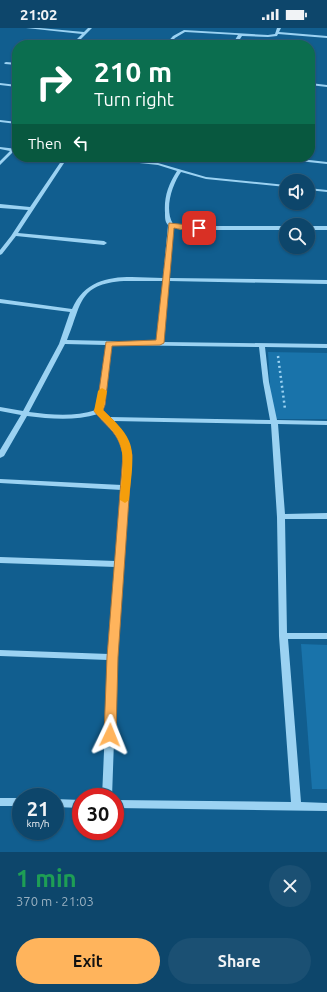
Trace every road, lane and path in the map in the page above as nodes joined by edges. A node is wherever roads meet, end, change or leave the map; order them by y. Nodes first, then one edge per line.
1 (28, 28) edge
2 (90, 28) edge
3 (279, 28) edge
4 (191, 29) edge
5 (86, 33) junction
6 (277, 33) junction
7 (241, 34) junction
8 (327, 37) edge
9 (78, 40) edge
10 (172, 40) edge
11 (237, 40) edge
12 (6, 63) dead end
13 (12, 64) edge
14 (0, 84) edge
15 (12, 85) edge
16 (315, 85) edge
17 (327, 86) edge
18 (0, 121) edge
19 (12, 122) edge
20 (0, 148) edge
21 (12, 150) edge
22 (12, 153) edge
23 (63, 162) edge
24 (139, 162) edge
25 (315, 162) edge
26 (327, 163) edge
27 (0, 164) edge
28 (180, 170) junction
29 (279, 185) edge
30 (315, 189) edge
31 (327, 190) edge
32 (0, 206) edge
33 (31, 209) junction
34 (171, 225) junction
35 (279, 228) edge
36 (315, 228) edge
37 (327, 228) edge
38 (14, 234) junction
39 (104, 243) dead end
40 (1, 250) edge
41 (166, 280) junction
42 (327, 282) edge
43 (0, 301) edge
44 (74, 311) junction
45 (63, 342) junction
46 (160, 343) junction
47 (109, 344) junction
48 (262, 346) junction
49 (327, 346) edge
50 (284, 356) dead end
51 (0, 409) edge
52 (99, 411) junction
53 (286, 412) dead end
54 (25, 414) junction
55 (107, 419) junction
56 (274, 423) junction
57 (327, 423) edge
58 (0, 456) edge
59 (0, 481) edge
60 (126, 488) junction
61 (327, 516) edge
62 (281, 517) junction
63 (0, 560) edge
64 (120, 564) junction
65 (283, 636) junction
66 (327, 636) edge
67 (0, 653) edge
68 (113, 657) junction
69 (107, 788) edge
70 (0, 802) edge
71 (12, 802) edge
72 (124, 804) edge
73 (296, 807) junction
74 (327, 807) edge

1 - 5 street
2 - 5 street
3 - 6 street
4 - 7 street
4 - 10 street
5 - 9 street
6 - 7 street
6 - 8 street
7 - 11 street
12 - 13 street
14 - 15 street
16 - 17 street
18 - 19 street
20 - 21 street
22 - 27 street
23 - 33 street
24 - 28 street
25 - 26 street
28 - 29 street
28 - 34 street
30 - 31 street
32 - 33 street
33 - 38 street
34 - 35 street
34 - 41 street
36 - 37 street
38 - 39 street
38 - 40 street
41 - 42 street
41 - 44 street
41 - 46 street
43 - 44 street
44 - 45 street
45 - 47 street
45 - 54 street
46 - 47 street
46 - 48 street
47 - 52 street
48 - 49 street
48 - 56 street
50 - 53 path
51 - 54 street
52 - 54 street
52 - 55 street
54 - 58 street
55 - 56 street
55 - 60 street
56 - 57 street
56 - 62 street
59 - 60 street
60 - 64 street
61 - 62 street
62 - 65 street
63 - 64 street
64 - 68 street
65 - 66 street
65 - 73 street
67 - 68 street
68 - 69 street
70 - 71 street
72 - 73 street
73 - 74 street

